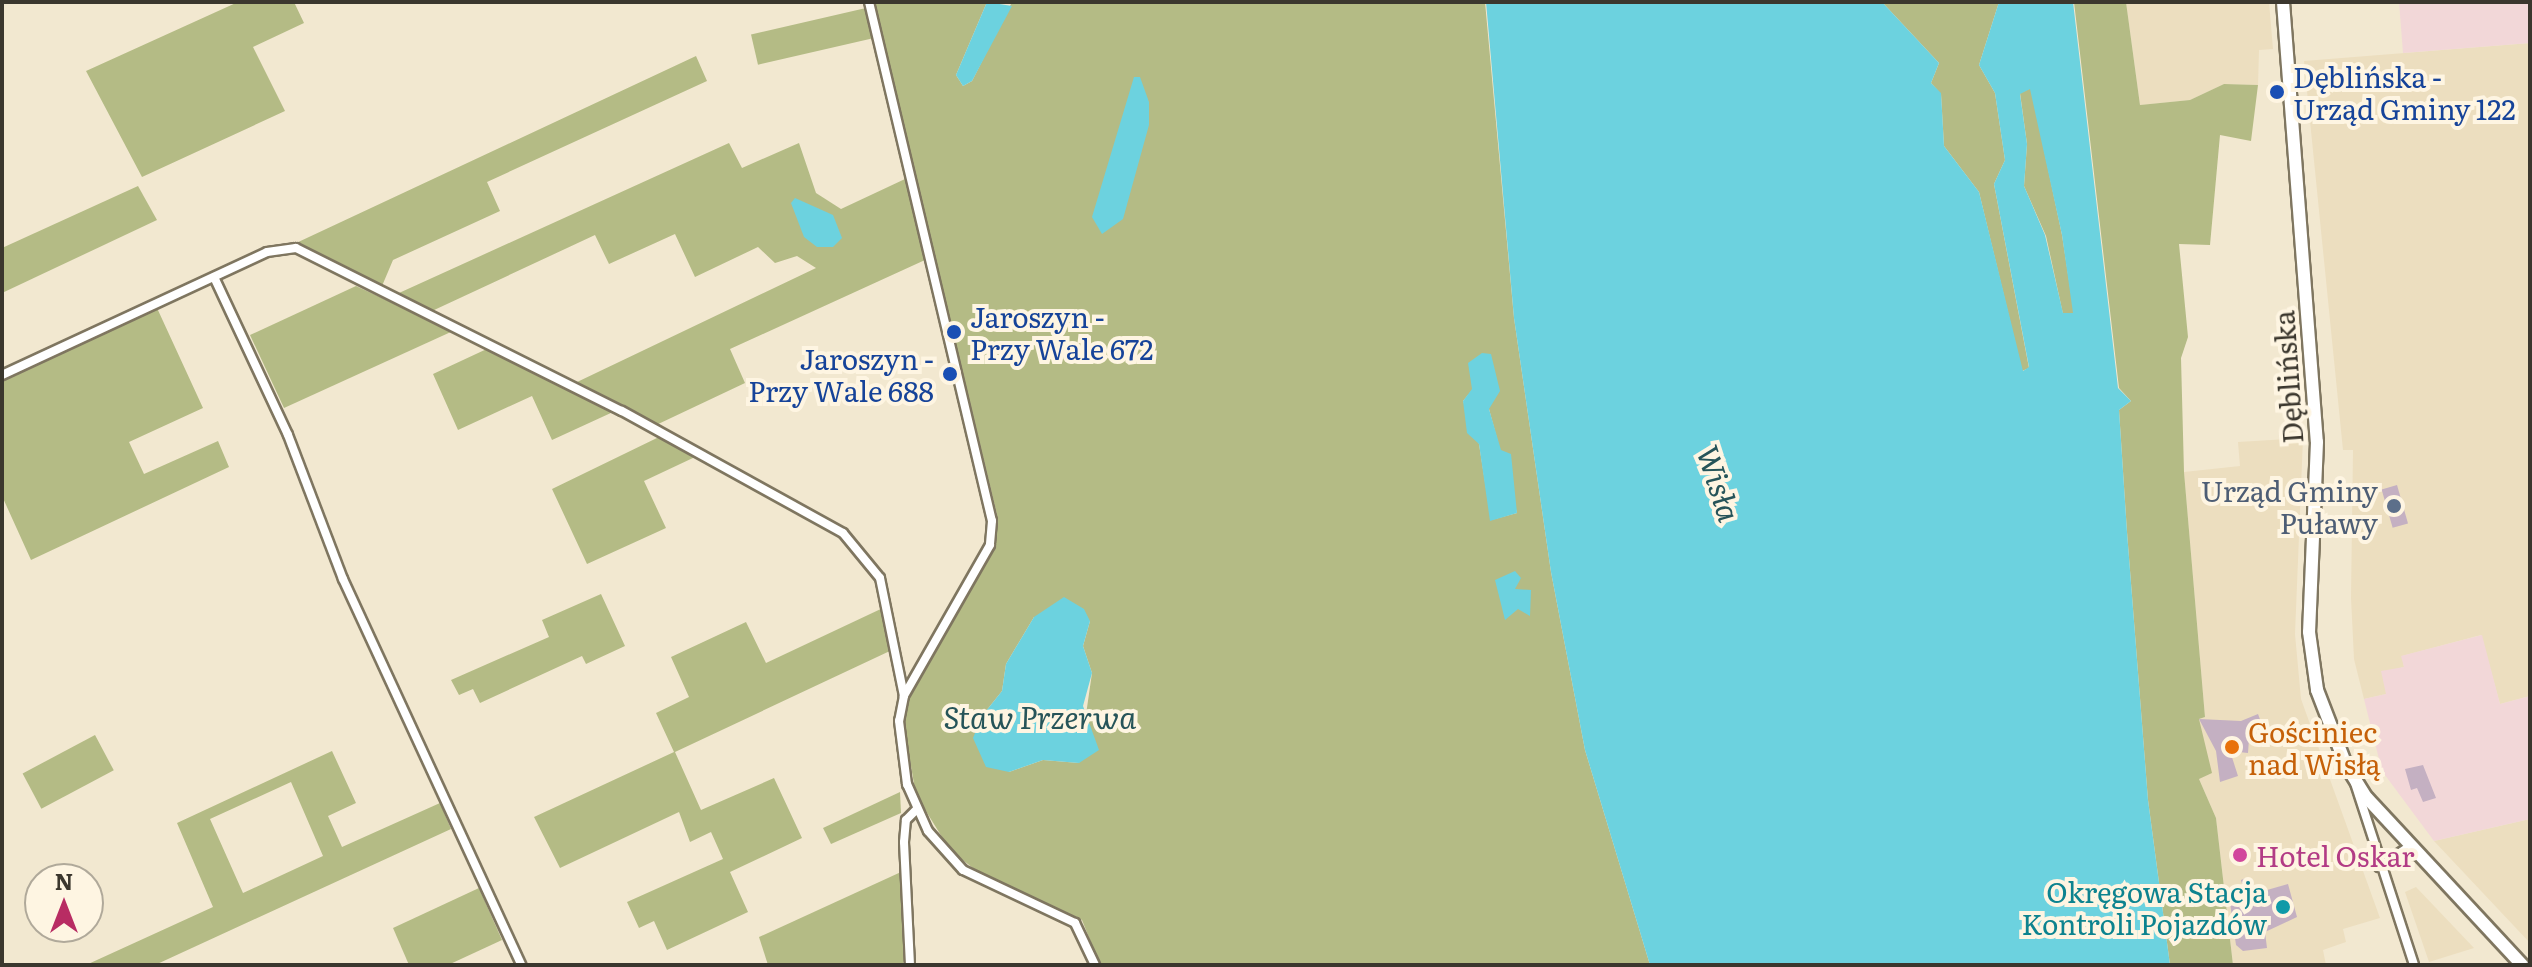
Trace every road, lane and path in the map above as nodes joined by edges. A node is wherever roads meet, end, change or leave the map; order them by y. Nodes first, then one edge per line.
1 (869, 2) edge
2 (2283, 2) edge
3 (214, 277) junction
4 (2, 375) edge
5 (904, 696) junction
6 (2353, 779) junction
7 (916, 810) junction
8 (2409, 847) junction
9 (2379, 867) junction
10 (521, 965) edge
11 (910, 965) edge
12 (1095, 965) edge
13 (2414, 965) edge
14 (2522, 965) edge

1 - 5 street
2 - 6 main road, Dęblińska
3 - 4 street
3 - 5 street
3 - 10 street
5 - 7 street
6 - 8 main road, Dęblińska
6 - 9 street
7 - 11 street
7 - 12 street
8 - 9 street
8 - 14 main road, Dęblińska
9 - 13 street

